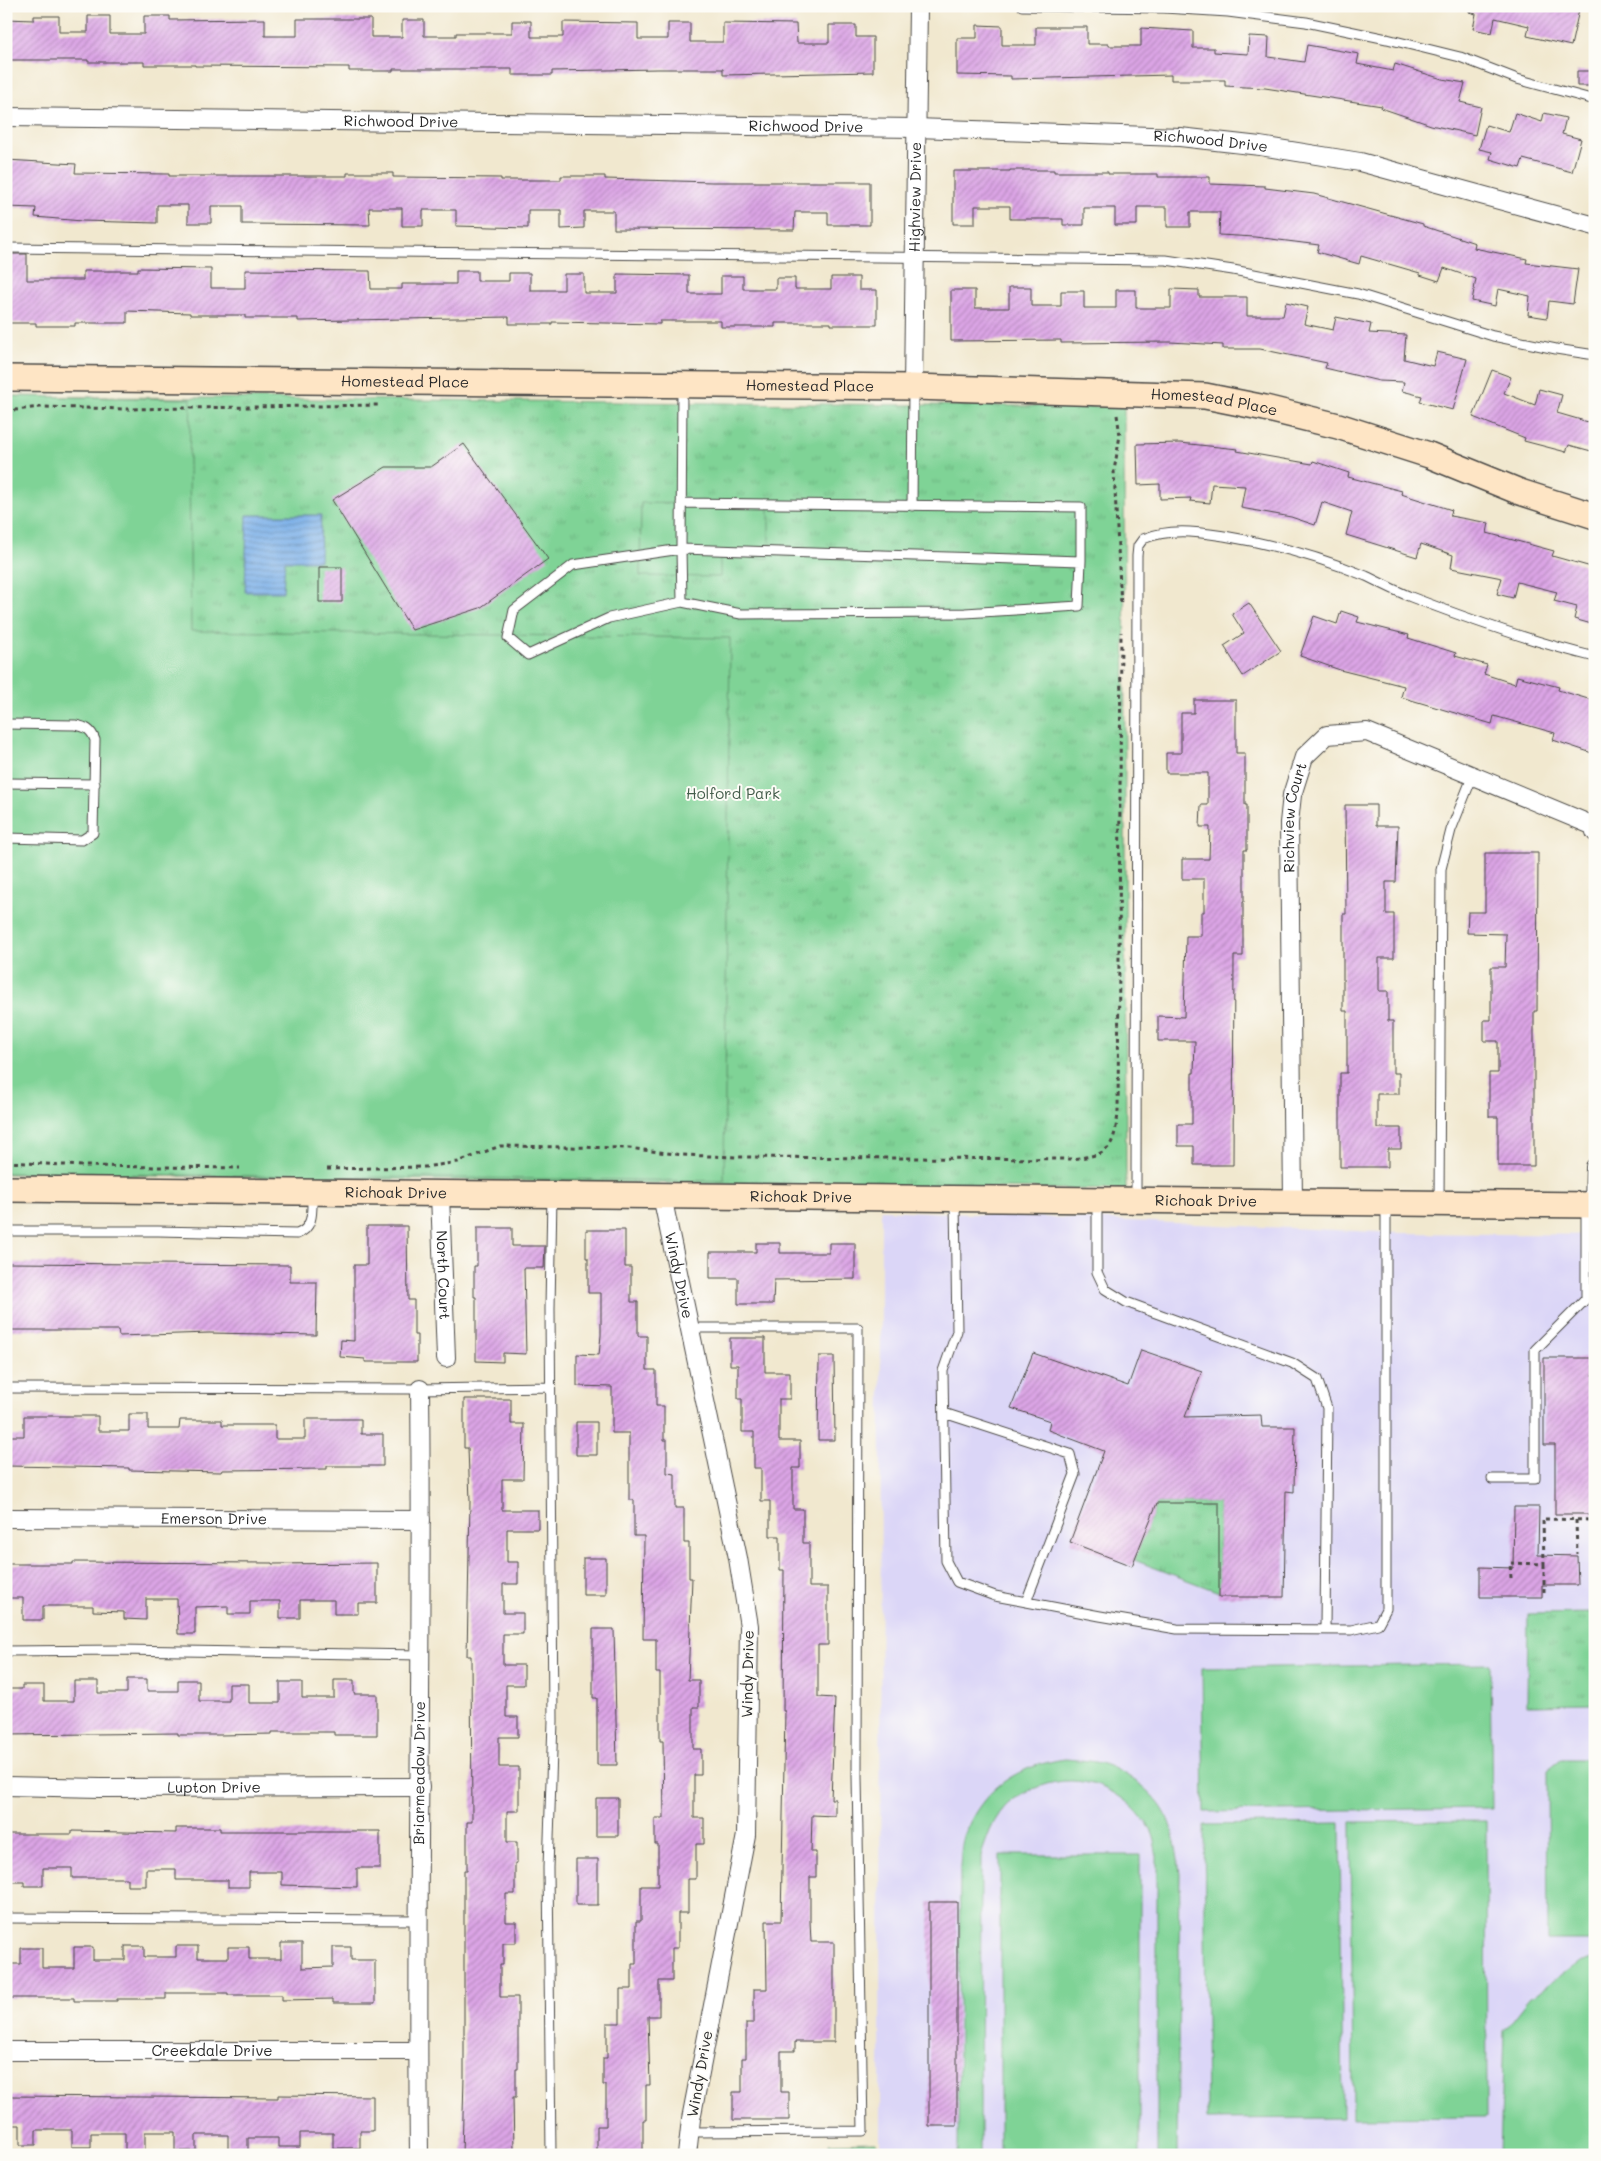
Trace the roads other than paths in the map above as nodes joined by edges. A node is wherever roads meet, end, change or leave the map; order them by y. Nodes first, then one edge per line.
1 (918, 6) edge
2 (1022, 6) edge
3 (1595, 100) edge
4 (6, 117) edge
5 (916, 128) junction
6 (1595, 226) edge
7 (6, 248) edge
8 (915, 257) junction
9 (1595, 355) edge
10 (6, 378) edge
11 (682, 384) junction
12 (913, 387) junction
13 (681, 503) junction
14 (912, 506) junction
15 (1595, 516) edge
16 (681, 549) junction
17 (1082, 561) junction
18 (682, 602) junction
19 (1595, 657) edge
20 (6, 724) edge
21 (1473, 775) junction
22 (6, 783) edge
23 (95, 784) junction
24 (1595, 832) edge
25 (6, 838) edge
26 (1595, 1167) edge
27 (6, 1189) edge
28 (312, 1192) junction
29 (440, 1194) junction
30 (552, 1195) junction
31 (662, 1196) junction
32 (955, 1198) junction
33 (1097, 1200) junction
34 (1136, 1200) junction
35 (1293, 1202) junction
36 (1386, 1203) junction
37 (1439, 1203) junction
38 (1592, 1205) edge
39 (6, 1231) edge
40 (689, 1328) junction
41 (446, 1358) dead end
42 (550, 1387) junction
43 (6, 1388) edge
44 (420, 1389) junction
45 (944, 1413) junction
46 (1492, 1480) dead end
47 (6, 1518) edge
48 (421, 1520) junction
49 (1026, 1602) junction
50 (1326, 1630) junction
51 (6, 1651) edge
52 (421, 1655) junction
53 (6, 1786) edge
54 (420, 1787) junction
55 (6, 1918) edge
56 (419, 1920) junction
57 (6, 2051) edge
58 (418, 2051) junction
59 (690, 2132) junction
60 (419, 2155) edge
61 (552, 2155) edge
62 (687, 2155) edge

1 - 5 street, Highview Drive
2 - 3 lane
4 - 5 street, Richwood Drive
5 - 6 street, Richwood Drive
5 - 8 street, Highview Drive
7 - 8 lane
8 - 9 lane
8 - 12 street, Highview Drive
10 - 11 street, Homestead Place
11 - 12 street, Homestead Place
11 - 13 lane
12 - 14 lane
12 - 15 street, Homestead Place
13 - 14 lane
13 - 16 lane
14 - 17 lane
16 - 17 lane
16 - 18 lane
16 - 18 lane
17 - 18 lane
19 - 34 lane
20 - 23 lane
21 - 24 street, Richview Court
21 - 35 street, Richview Court
21 - 37 lane
22 - 23 lane
23 - 25 lane
26 - 38 street
27 - 28 street, Richoak Drive
28 - 29 street, Richoak Drive
28 - 39 lane
29 - 30 street, Richoak Drive
29 - 41 street, North Court
30 - 31 street, Richoak Drive
30 - 42 lane
31 - 32 street, Richoak Drive
31 - 40 street, Windy Drive
32 - 33 street, Richoak Drive
32 - 45 lane
33 - 34 street, Richoak Drive
33 - 50 lane
34 - 35 street, Richoak Drive
35 - 36 street, Richoak Drive
36 - 37 street, Richoak Drive
36 - 50 lane
37 - 38 street, Richoak Drive
38 - 46 lane
40 - 59 street, Windy Drive
40 - 59 lane
42 - 44 lane
42 - 61 lane
43 - 44 lane
44 - 48 street, Briarmeadow Drive
45 - 49 lane
45 - 49 lane
47 - 48 street, Emerson Drive
48 - 52 street, Briarmeadow Drive
49 - 50 lane
51 - 52 lane
52 - 54 street, Briarmeadow Drive
53 - 54 street, Lupton Drive
54 - 56 street, Briarmeadow Drive
55 - 56 lane
56 - 58 street, Briarmeadow Drive
57 - 58 street, Creekdale Drive
58 - 60 street, Briarmeadow Drive
59 - 62 street, Windy Drive

